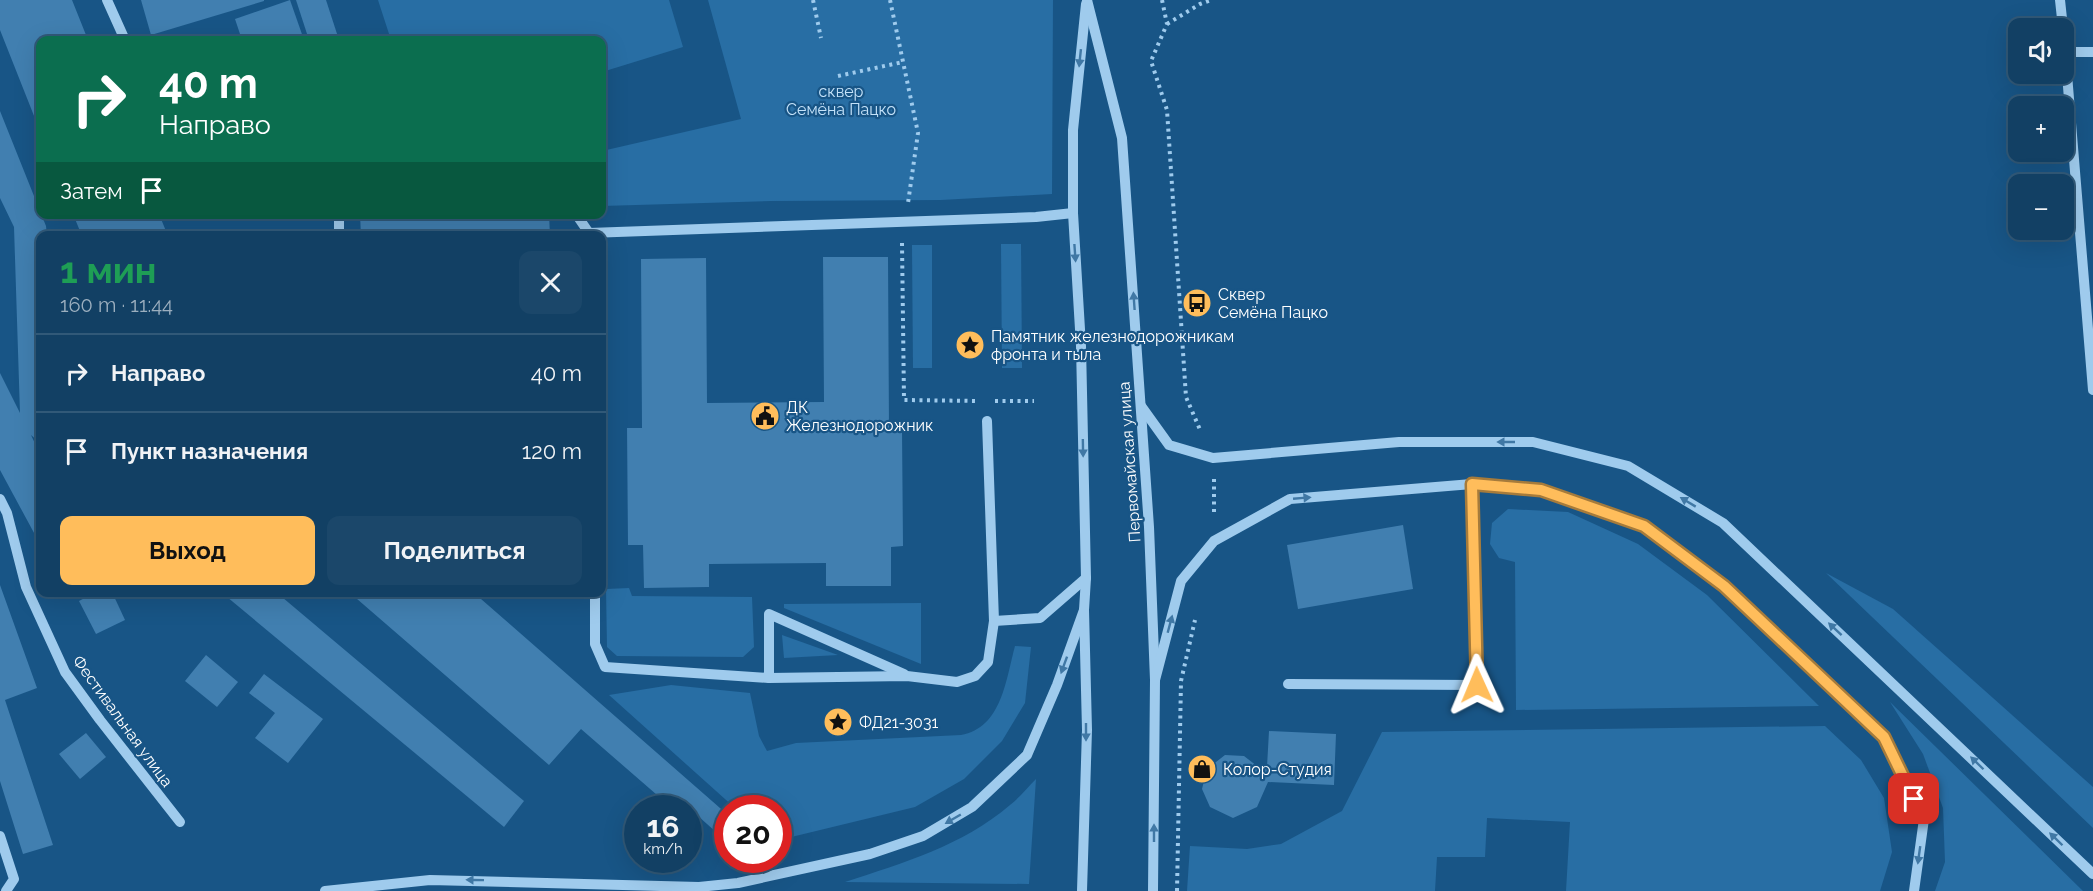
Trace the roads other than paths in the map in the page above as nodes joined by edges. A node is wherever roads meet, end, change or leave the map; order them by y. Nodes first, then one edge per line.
1 (107, 0) edge
2 (1087, 0) edge
3 (2060, 0) edge
4 (2062, 18) edge
5 (123, 36) edge
6 (2074, 52) edge
7 (2093, 52) edge
8 (2069, 84) edge
9 (1073, 213) junction
10 (606, 233) edge
11 (2093, 390) edge
12 (1141, 406) junction
13 (987, 421) dead end
14 (1472, 484) junction
15 (0, 499) edge
16 (1086, 578) junction
17 (595, 597) edge
18 (1084, 610) junction
19 (994, 621) junction
20 (907, 676) junction
21 (769, 678) junction
22 (1155, 680) junction
23 (1288, 684) dead end
24 (180, 822) dead end
25 (0, 836) edge
26 (2093, 874) edge
27 (1082, 888) edge
28 (6, 891) edge
29 (326, 891) edge
30 (1153, 891) edge
31 (1914, 891) edge

1 - 5 street
2 -> 9 street, Первомайская улица
12 -> 2 street, Первомайская улица
3 - 4 street
6 - 7 street
8 - 11 street
9 - 10 street
9 -> 16 street, Первомайская улица
12 - 22 street, Первомайская улица
26 -> 12 street
13 - 19 street
22 -> 14 street
14 - 23 street
14 -> 31 street
15 - 24 street, Фестивальная улица
16 - 18 street, Первомайская улица
16 - 19 street
17 - 21 street
18 -> 27 street, Первомайская улица
18 -> 29 street
19 - 20 street
20 - 21 street
20 - 21 street
30 -> 22 street, Первомайская улица
25 - 28 street

